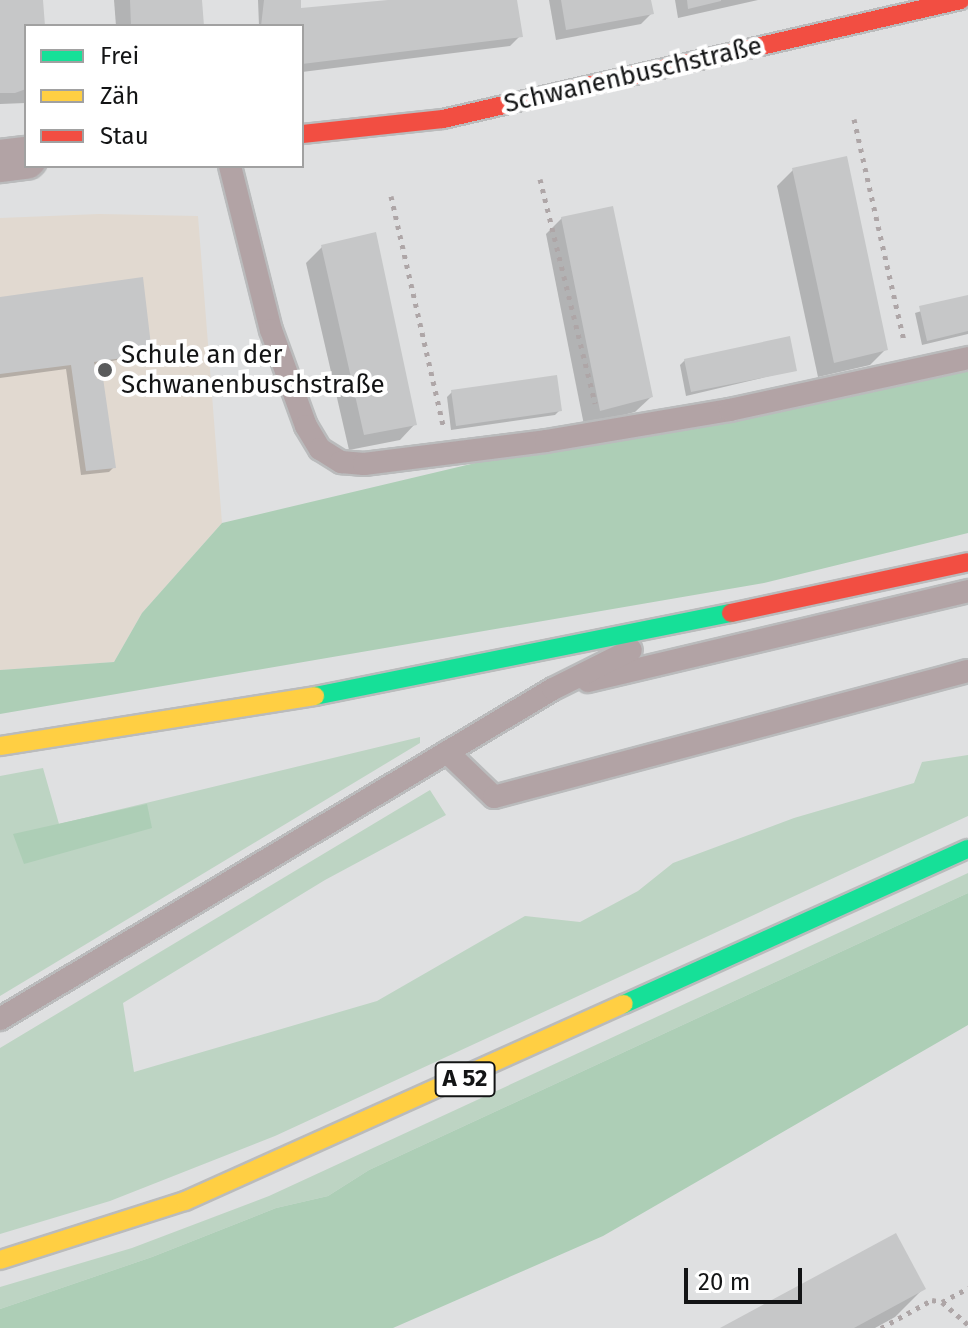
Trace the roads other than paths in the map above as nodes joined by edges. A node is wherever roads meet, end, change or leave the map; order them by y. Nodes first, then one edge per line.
1 (961, 0) edge
2 (304, 134) edge
3 (24, 158) edge
4 (0, 161) edge
5 (230, 168) edge
6 (968, 358) edge
7 (968, 562) edge
8 (968, 591) edge
9 (680, 625) junction
10 (968, 671) edge
11 (553, 689) junction
12 (0, 746) edge
13 (447, 752) junction
14 (968, 849) edge
15 (0, 1019) edge
16 (0, 1260) edge

1 - 2 main road, Schwanenbuschstraße
3 - 4 street
5 - 6 lane
7 - 9 main road
8 - 11 lane
9 - 11 lane
9 - 12 main road
10 - 13 lane
11 - 13 lane
13 - 15 lane
14 - 16 main road, A 52

